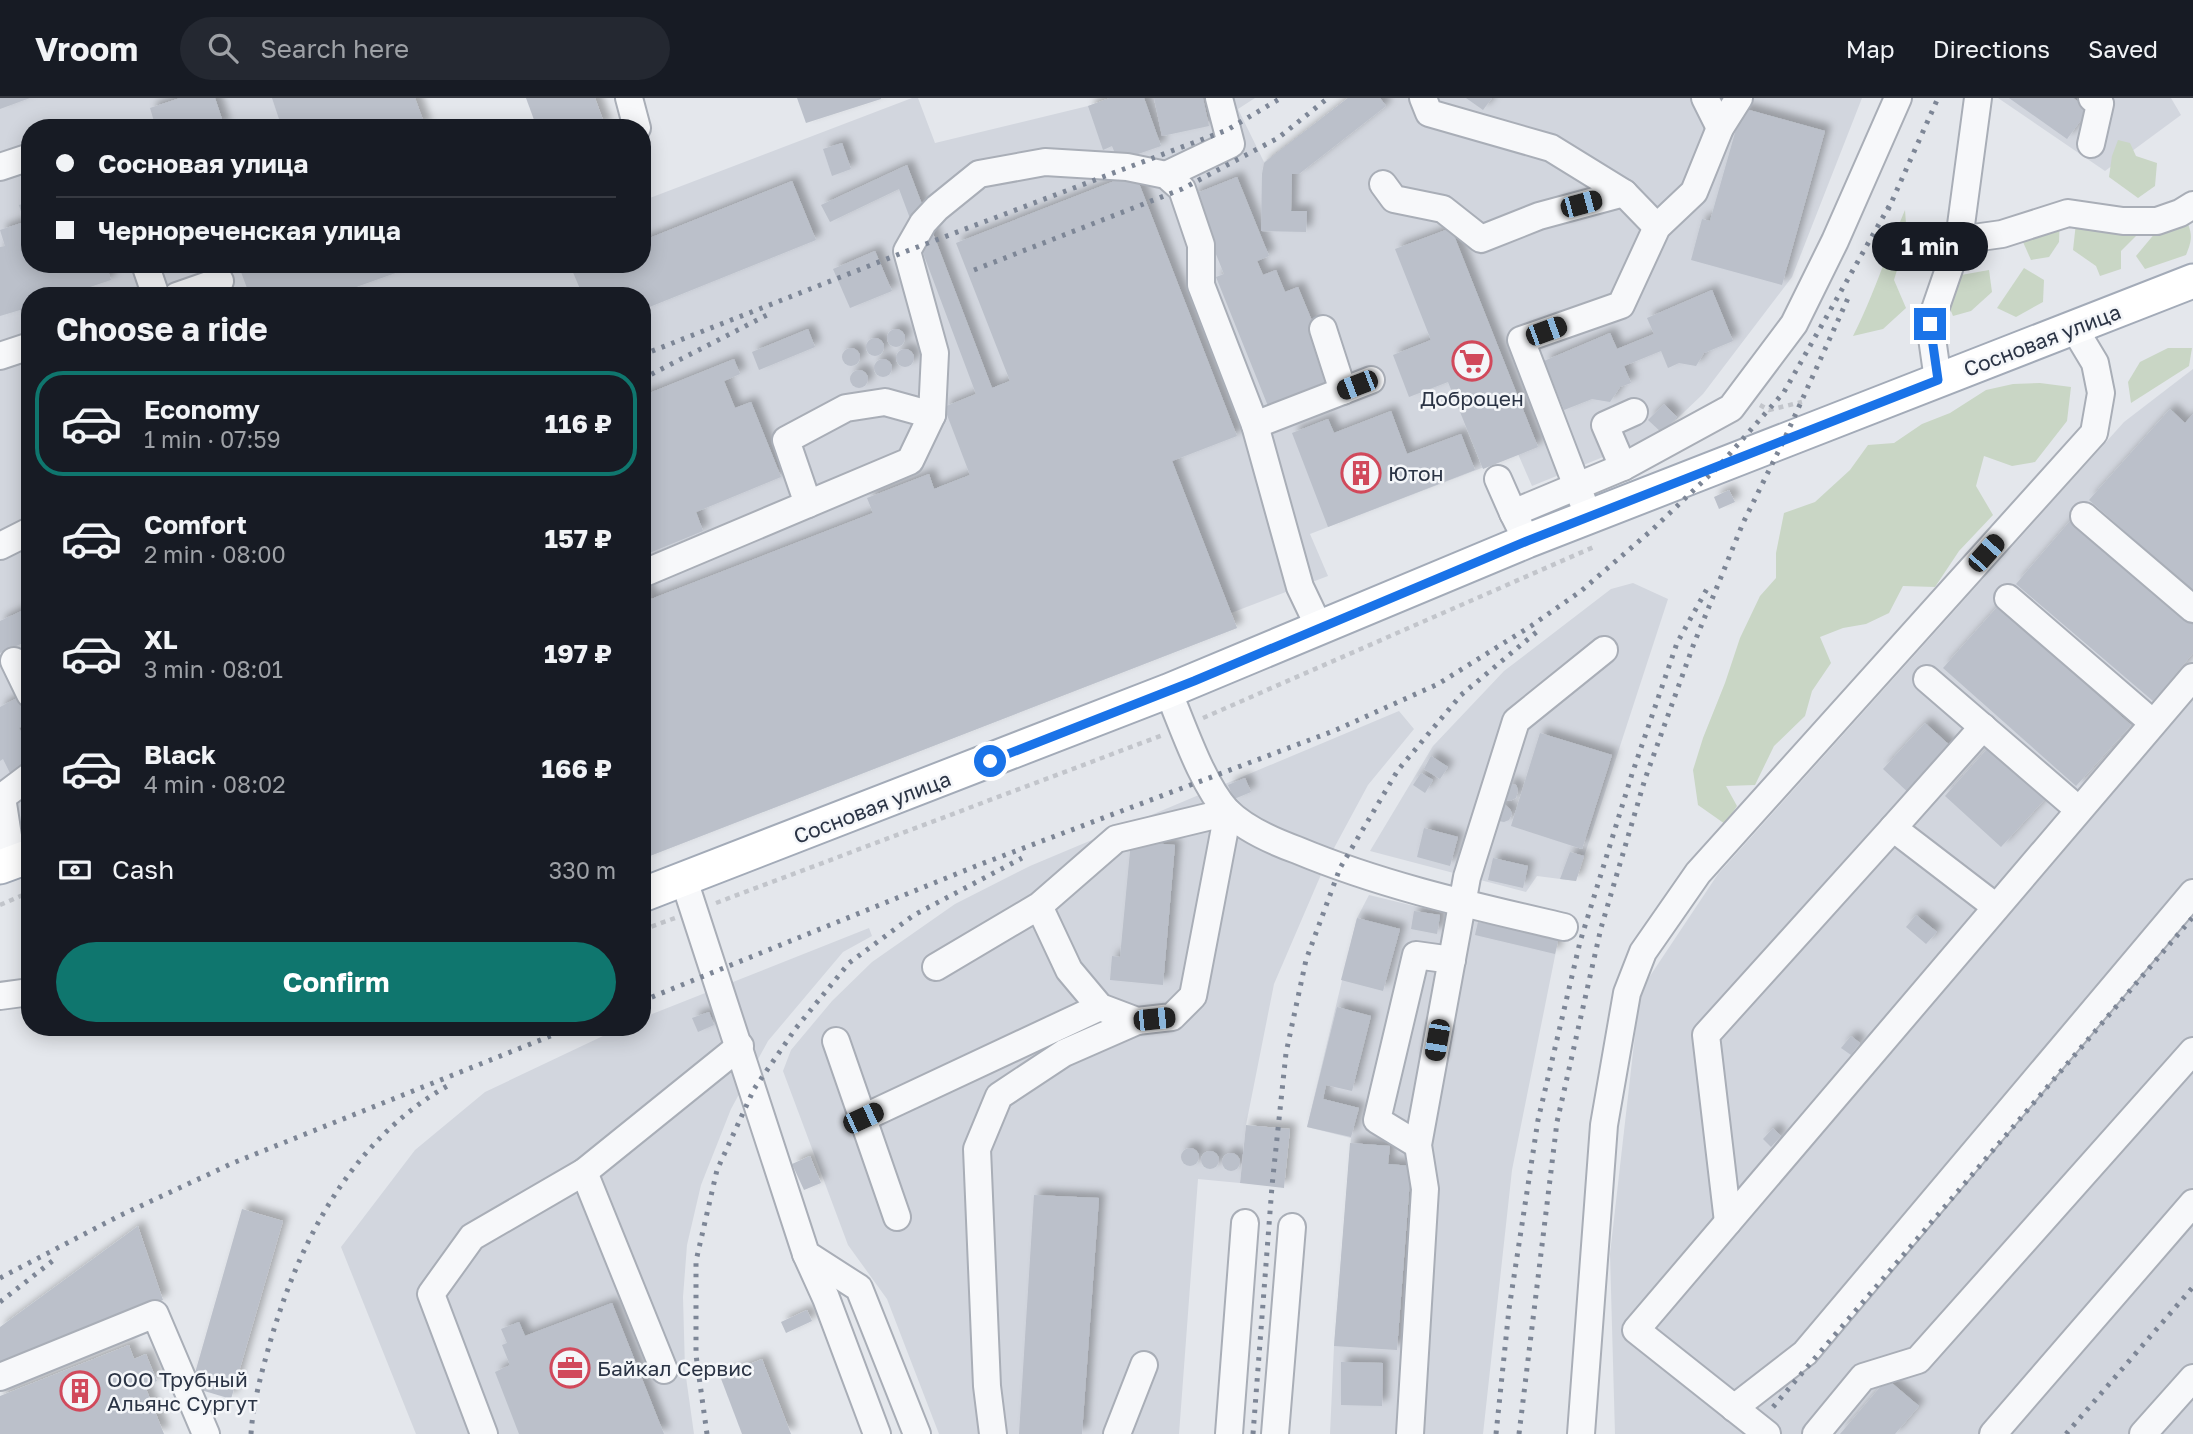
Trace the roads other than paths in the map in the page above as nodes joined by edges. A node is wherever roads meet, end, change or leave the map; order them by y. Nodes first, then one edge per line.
1 (629, 98) edge
2 (1219, 98) edge
3 (1423, 98) edge
4 (1705, 98) edge
5 (1739, 98) edge
6 (1898, 98) edge
7 (1978, 98) edge
8 (2092, 98) edge
9 (635, 119) edge
10 (1720, 128) junction
11 (2091, 144) dead end
12 (21, 160) edge
13 (0, 167) edge
14 (1166, 175) junction
15 (1382, 184) dead end
16 (1624, 193) junction
17 (2193, 205) edge
18 (1657, 227) junction
19 (1959, 240) junction
20 (220, 281) dead end
21 (2193, 281) edge
22 (203, 287) edge
23 (2074, 328) junction
24 (1323, 329) dead end
25 (21, 349) edge
26 (0, 356) edge
27 (1371, 380) dead end
28 (1938, 380) junction
29 (1342, 391) junction
30 (1634, 412) dead end
31 (932, 415) junction
32 (1255, 425) junction
33 (1623, 467) junction
34 (1498, 479) dead end
35 (1577, 485) junction
36 (808, 504) junction
37 (2084, 516) dead end
38 (1588, 517) junction
39 (1520, 527) junction
40 (21, 536) edge
41 (0, 546) edge
42 (651, 569) edge
43 (2008, 598) dead end
44 (2193, 609) edge
45 (1320, 629) junction
46 (1604, 650) dead end
47 (2193, 677) edge
48 (1927, 679) dead end
49 (1168, 691) junction
50 (2153, 723) junction
51 (1983, 727) junction
52 (21, 782) edge
53 (1, 796) edge
54 (2079, 810) junction
55 (1228, 812) junction
56 (1893, 828) junction
57 (14, 861) edge
58 (684, 880) junction
59 (651, 892) edge
60 (2193, 893) edge
61 (1462, 903) junction
62 (1039, 906) junction
63 (1996, 907) junction
64 (1564, 927) dead end
65 (1452, 960) junction
66 (936, 967) dead end
67 (21, 993) edge
68 (0, 996) edge
69 (1100, 1007) junction
70 (1137, 1021) junction
71 (836, 1041) dead end
72 (740, 1046) junction
73 (2193, 1051) edge
74 (863, 1118) junction
75 (1418, 1145) junction
76 (584, 1172) junction
77 (2193, 1203) edge
78 (897, 1217) dead end
79 (1728, 1222) junction
80 (1245, 1223) dead end
81 (1292, 1227) dead end
82 (806, 1254) junction
83 (1144, 1365) dead end
84 (664, 1370) dead end
85 (0, 1377) edge
86 (2193, 1378) edge
87 (1734, 1408) junction
88 (206, 1434) edge
89 (484, 1434) edge
90 (877, 1434) edge
91 (917, 1434) edge
92 (993, 1434) edge
93 (1117, 1434) edge
94 (1230, 1434) edge
95 (1275, 1434) edge
96 (1410, 1434) edge
97 (1581, 1434) edge
98 (1767, 1434) edge
99 (1816, 1434) edge
100 (1993, 1434) edge
101 (2143, 1434) edge

1 - 9 street
2 - 14 street
3 - 16 street
4 - 10 street
5 - 10 street
6 - 33 street
7 - 19 street
8 - 11 street
10 - 18 street
12 - 13 street
14 - 31 street
14 - 32 street
15 - 16 street
16 - 18 street
17 - 19 street
18 - 35 street
19 - 28 street
20 - 22 street
21 - 23 main road, Сосновая улица
23 - 28 main road, Сосновая улица
23 - 97 street
24 - 29 street
25 - 26 street
27 - 29 street
28 - 38 main road, Сосновая улица
29 - 32 street
30 - 33 street
31 - 36 street
31 - 36 street
32 - 45 street
33 - 35 street
34 - 39 street
35 - 38 street
35 - 39 street
36 - 42 street
37 - 44 street
38 - 39 main road, Сосновая улица
39 - 45 main road, Сосновая улица
40 - 41 street
43 - 50 street
45 - 49 main road, Сосновая улица
46 - 61 street
47 - 50 street
48 - 51 street
49 - 55 street
49 - 58 main road, Сосновая улица
50 - 54 street
51 - 54 street
51 - 56 street
52 - 53 street
53 - 57 street
54 - 63 street
55 - 61 street
55 - 62 street
55 - 70 street
56 - 63 street
56 - 79 street
58 - 59 main road, Сосновая улица
58 - 72 street
60 - 87 street
61 - 64 street
61 - 65 street
62 - 66 street
62 - 69 street
63 - 79 street
65 - 75 street
65 - 75 street
67 - 68 street
69 - 70 street
69 - 74 street
70 - 92 street
71 - 74 street
72 - 76 street
72 - 82 street
73 - 99 street
74 - 78 street
75 - 96 street
76 - 84 street
76 - 89 street
77 - 100 street
79 - 87 street
80 - 94 street
81 - 95 street
82 - 90 street
82 - 91 street
83 - 93 street
85 - 88 street
86 - 101 street
87 - 98 street

